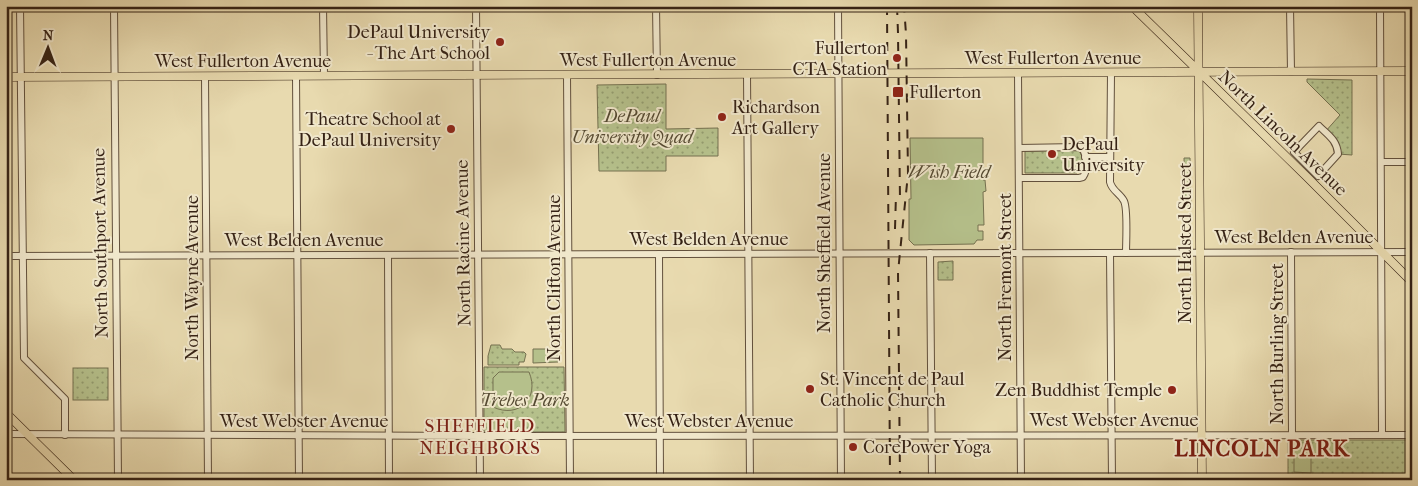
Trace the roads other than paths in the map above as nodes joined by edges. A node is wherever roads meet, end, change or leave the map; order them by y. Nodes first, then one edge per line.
1 (20, 6) edge
2 (114, 6) edge
3 (323, 6) edge
4 (476, 6) edge
5 (656, 6) edge
6 (838, 6) edge
7 (1132, 6) edge
8 (1198, 6) edge
9 (1290, 6) edge
10 (1380, 6) edge
11 (1380, 71) junction
12 (1412, 71) edge
13 (1199, 72) junction
14 (1290, 72) junction
15 (1018, 73) junction
16 (1111, 73) junction
17 (657, 74) junction
18 (747, 74) junction
19 (839, 74) junction
20 (567, 75) junction
21 (206, 76) junction
22 (296, 76) junction
23 (324, 76) junction
24 (476, 76) junction
25 (6, 77) edge
26 (21, 77) junction
27 (114, 77) junction
28 (1019, 148) junction
29 (1294, 152) joint
30 (1086, 157) junction
31 (1110, 157) junction
32 (1381, 162) junction
33 (1412, 162) edge
34 (1086, 167) junction
35 (1110, 167) junction
36 (1019, 178) junction
37 (1200, 252) junction
38 (1291, 252) junction
39 (1381, 252) junction
40 (1412, 252) edge
41 (930, 253) junction
42 (1019, 253) junction
43 (1110, 253) junction
44 (1126, 253) junction
45 (568, 254) junction
46 (659, 254) junction
47 (748, 254) junction
48 (839, 254) junction
49 (296, 255) junction
50 (388, 255) junction
51 (478, 255) junction
52 (6, 256) edge
53 (23, 256) junction
54 (116, 256) junction
55 (207, 256) junction
56 (1412, 282) edge
57 (6, 413) edge
58 (6, 434) edge
59 (29, 434) junction
60 (65, 435) junction
61 (117, 435) junction
62 (208, 435) junction
63 (1021, 435) junction
64 (1111, 435) junction
65 (1201, 435) junction
66 (1292, 435) junction
67 (1382, 435) junction
68 (1412, 435) edge
69 (298, 436) junction
70 (388, 436) junction
71 (479, 436) junction
72 (570, 436) junction
73 (660, 436) junction
74 (750, 436) junction
75 (840, 436) junction
76 (931, 436) junction
77 (74, 480) edge
78 (118, 480) edge
79 (208, 480) edge
80 (299, 480) edge
81 (388, 480) edge
82 (480, 480) edge
83 (570, 480) edge
84 (660, 480) edge
85 (750, 480) edge
86 (841, 480) edge
87 (932, 480) edge
88 (1021, 480) edge
89 (1112, 480) edge
90 (1202, 480) edge

1 - 26 street
2 - 27 street, North Southport Avenue
3 - 23 street
4 - 24 street, North Racine Avenue
5 - 17 street
6 - 19 street, North Sheffield Avenue
7 - 13 main road, North Lincoln Avenue
8 - 13 main road, North Halsted Street
9 - 14 street
10 - 11 street
11 - 12 main road, West Fullerton Avenue
11 - 14 main road, West Fullerton Avenue
11 - 32 street
13 - 14 main road, West Fullerton Avenue
13 - 16 main road, West Fullerton Avenue
13 - 37 main road, North Halsted Street
13 - 39 main road, North Lincoln Avenue
15 - 16 main road, West Fullerton Avenue
15 - 19 main road, West Fullerton Avenue
15 - 28 street, North Fremont Street
16 - 31 street
17 - 18 main road, West Fullerton Avenue
17 - 20 main road, West Fullerton Avenue
18 - 19 main road, West Fullerton Avenue
18 - 47 street
19 - 48 street, North Sheffield Avenue
20 - 24 main road, West Fullerton Avenue
20 - 45 street, North Clifton Avenue
21 - 22 main road, West Fullerton Avenue
21 - 27 main road, West Fullerton Avenue
21 - 55 street, North Wayne Avenue
22 - 23 main road, West Fullerton Avenue
22 - 49 street
23 - 24 main road, West Fullerton Avenue
24 - 51 street, North Racine Avenue
25 - 26 main road, West Fullerton Avenue
26 - 27 main road, West Fullerton Avenue
26 - 53 street
27 - 54 street, North Southport Avenue
28 - 30 street
28 - 36 street, North Fremont Street
29 - 29 street
30 - 31 street
30 - 34 street
31 - 35 street
32 - 33 street
32 - 39 street
34 - 35 street
34 - 36 street
35 - 44 street
36 - 42 street, North Fremont Street
37 - 38 street, West Belden Avenue
37 - 44 street, West Belden Avenue
37 - 65 main road, North Halsted Street
38 - 39 street, West Belden Avenue
38 - 66 street, North Burling Street
39 - 40 street, West Belden Avenue
39 - 56 main road, North Lincoln Avenue
39 - 67 street
41 - 42 street, West Belden Avenue
41 - 48 street, West Belden Avenue
41 - 76 street
42 - 43 street, West Belden Avenue
42 - 63 street, North Fremont Street
43 - 44 street, West Belden Avenue
43 - 64 street
45 - 46 street, West Belden Avenue
45 - 51 street, West Belden Avenue
45 - 72 street, North Clifton Avenue
46 - 47 street, West Belden Avenue
46 - 73 street
47 - 48 street, West Belden Avenue
47 - 74 street
48 - 75 street, North Sheffield Avenue
49 - 50 street, West Belden Avenue
49 - 55 street, West Belden Avenue
49 - 69 street
50 - 51 street, West Belden Avenue
50 - 70 street
51 - 71 street, North Racine Avenue
52 - 53 street, West Belden Avenue
53 - 54 street, West Belden Avenue
53 - 60 street
54 - 55 street, West Belden Avenue
54 - 61 street, North Southport Avenue
55 - 62 street, North Wayne Avenue
57 - 59 main road
58 - 59 street, West Webster Avenue
59 - 60 street, West Webster Avenue
59 - 77 main road
60 - 61 street, West Webster Avenue
61 - 62 street, West Webster Avenue
61 - 78 street, North Southport Avenue
62 - 69 street, West Webster Avenue
62 - 79 street, North Wayne Avenue
63 - 64 street, West Webster Avenue
63 - 76 street, West Webster Avenue
63 - 88 street, North Fremont Street
64 - 65 street, West Webster Avenue
64 - 89 street
65 - 66 street, West Webster Avenue
65 - 90 main road, North Halsted Street
66 - 67 street, West Webster Avenue
67 - 68 street, West Webster Avenue
69 - 70 street, West Webster Avenue
69 - 80 street
70 - 71 street, West Webster Avenue
70 - 81 street
71 - 72 street, West Webster Avenue
71 - 82 street, North Racine Avenue
72 - 73 street, West Webster Avenue
72 - 83 street, North Clifton Avenue
73 - 74 street, West Webster Avenue
73 - 84 street
74 - 75 street, West Webster Avenue
74 - 85 street
75 - 76 street, West Webster Avenue
75 - 86 street, North Sheffield Avenue
76 - 87 street

